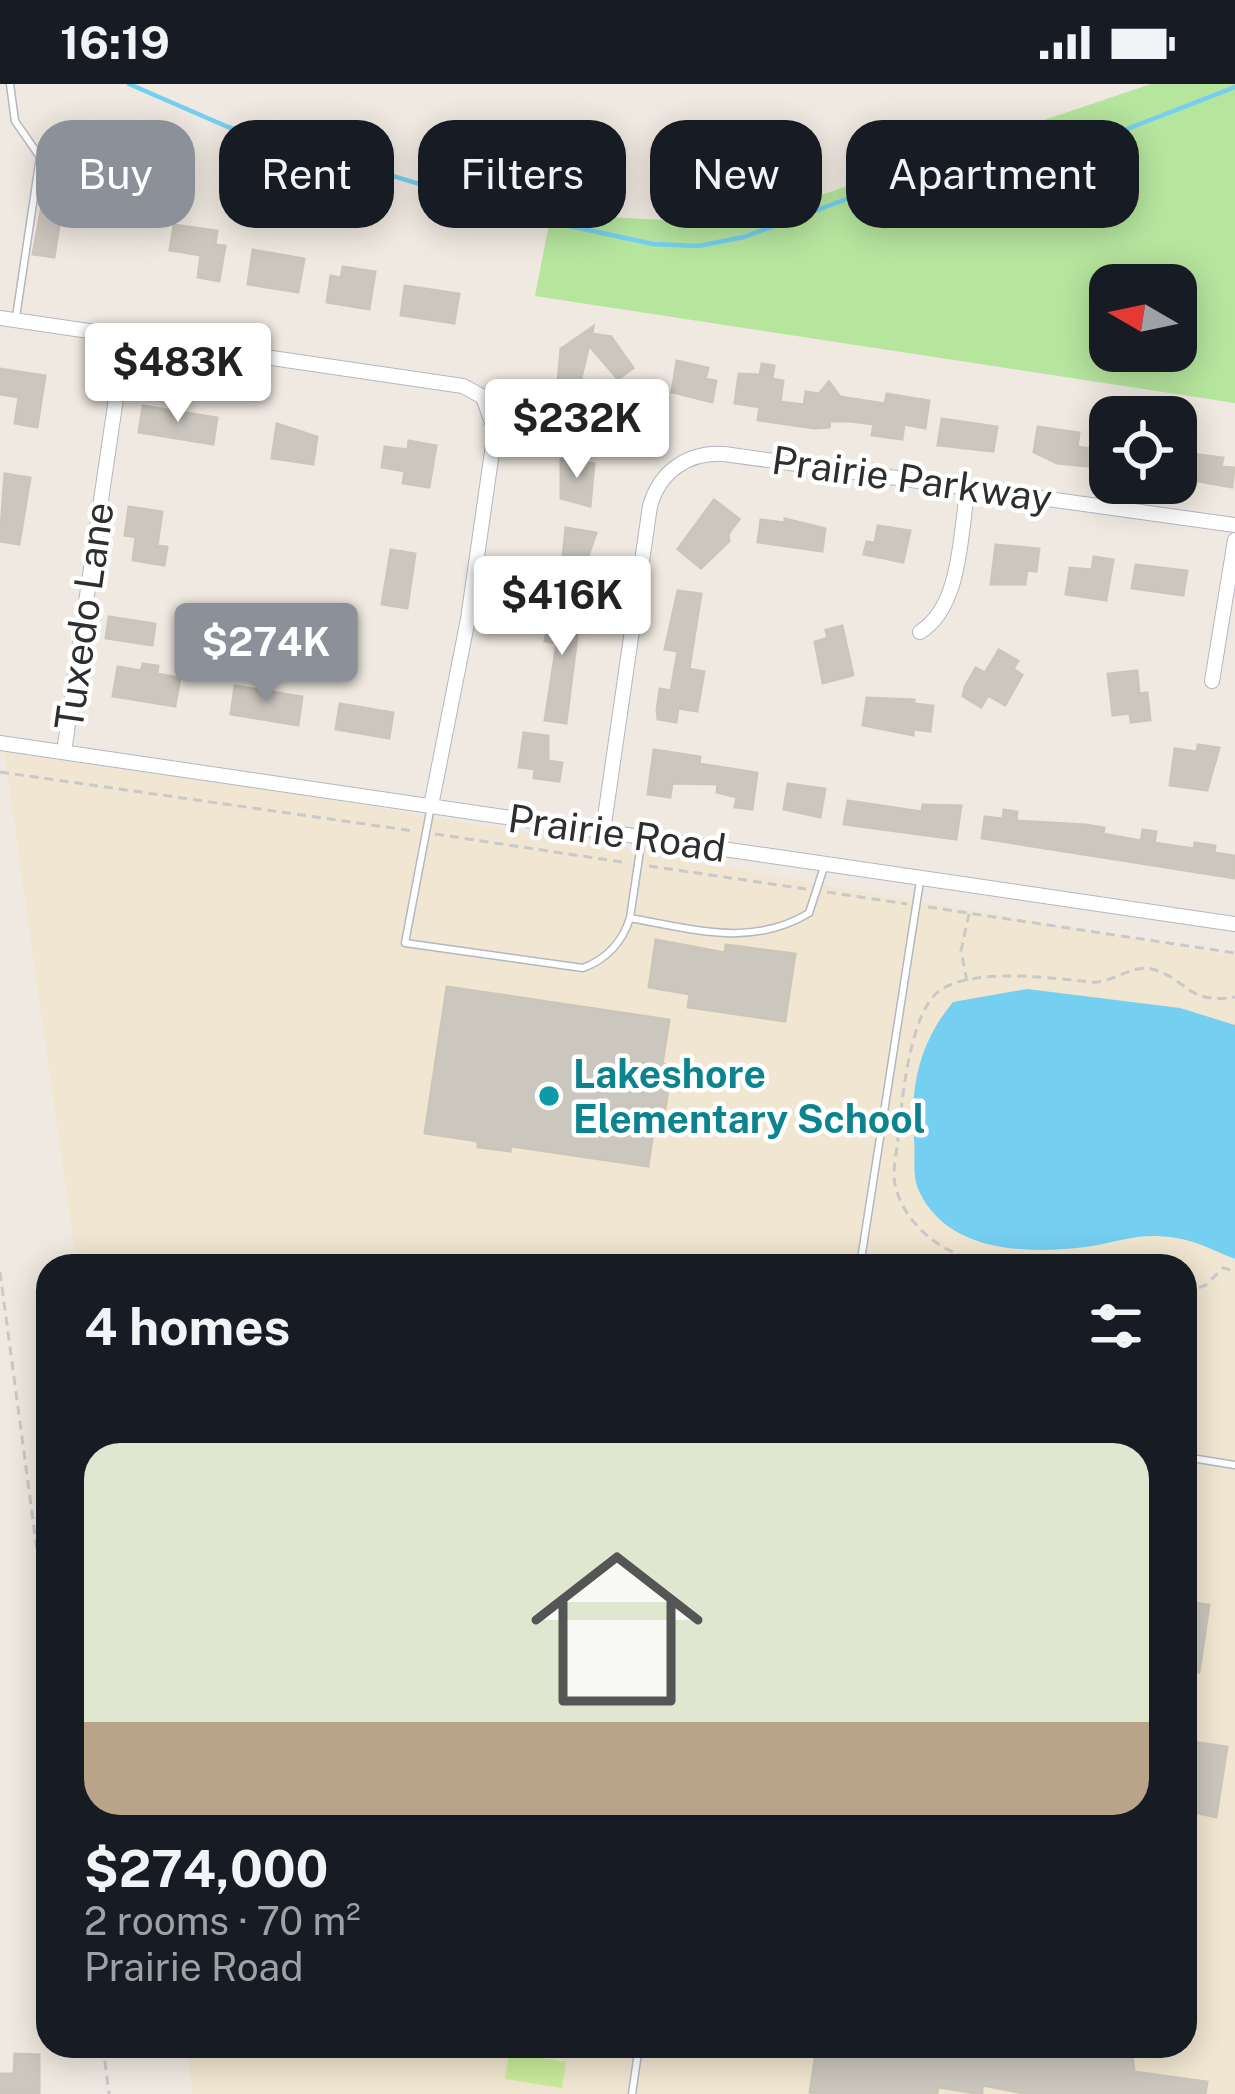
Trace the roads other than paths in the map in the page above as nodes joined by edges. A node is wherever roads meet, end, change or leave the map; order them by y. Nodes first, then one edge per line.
1 (10, 84) edge
2 (8, 319) edge
3 (125, 337) junction
4 (968, 487) junction
5 (1235, 525) edge
6 (1235, 540) edge
7 (920, 632) dead end
8 (1212, 681) dead end
9 (0, 743) edge
10 (64, 752) junction
11 (431, 806) junction
12 (603, 831) junction
13 (642, 837) junction
14 (825, 864) junction
15 (921, 878) junction
16 (630, 918) junction
17 (1235, 924) edge
18 (862, 1254) edge
19 (1197, 1459) edge
20 (1235, 1465) edge
21 (637, 2058) edge
22 (632, 2094) edge

1 - 2 lane
2 - 3 street
3 - 10 street, Tuxedo Lane
3 - 11 street
4 - 5 street, Prairie Parkway
4 - 7 street
4 - 12 street, Prairie Parkway
6 - 8 street
9 - 10 street, Prairie Road
10 - 11 street, Prairie Road
11 - 12 street, Prairie Road
11 - 16 lane
12 - 13 street, Prairie Road
13 - 14 street, Prairie Road
13 - 16 lane
14 - 15 street, Prairie Road
14 - 16 lane
15 - 17 street, Prairie Road
15 - 18 lane
19 - 20 lane
21 - 22 lane

